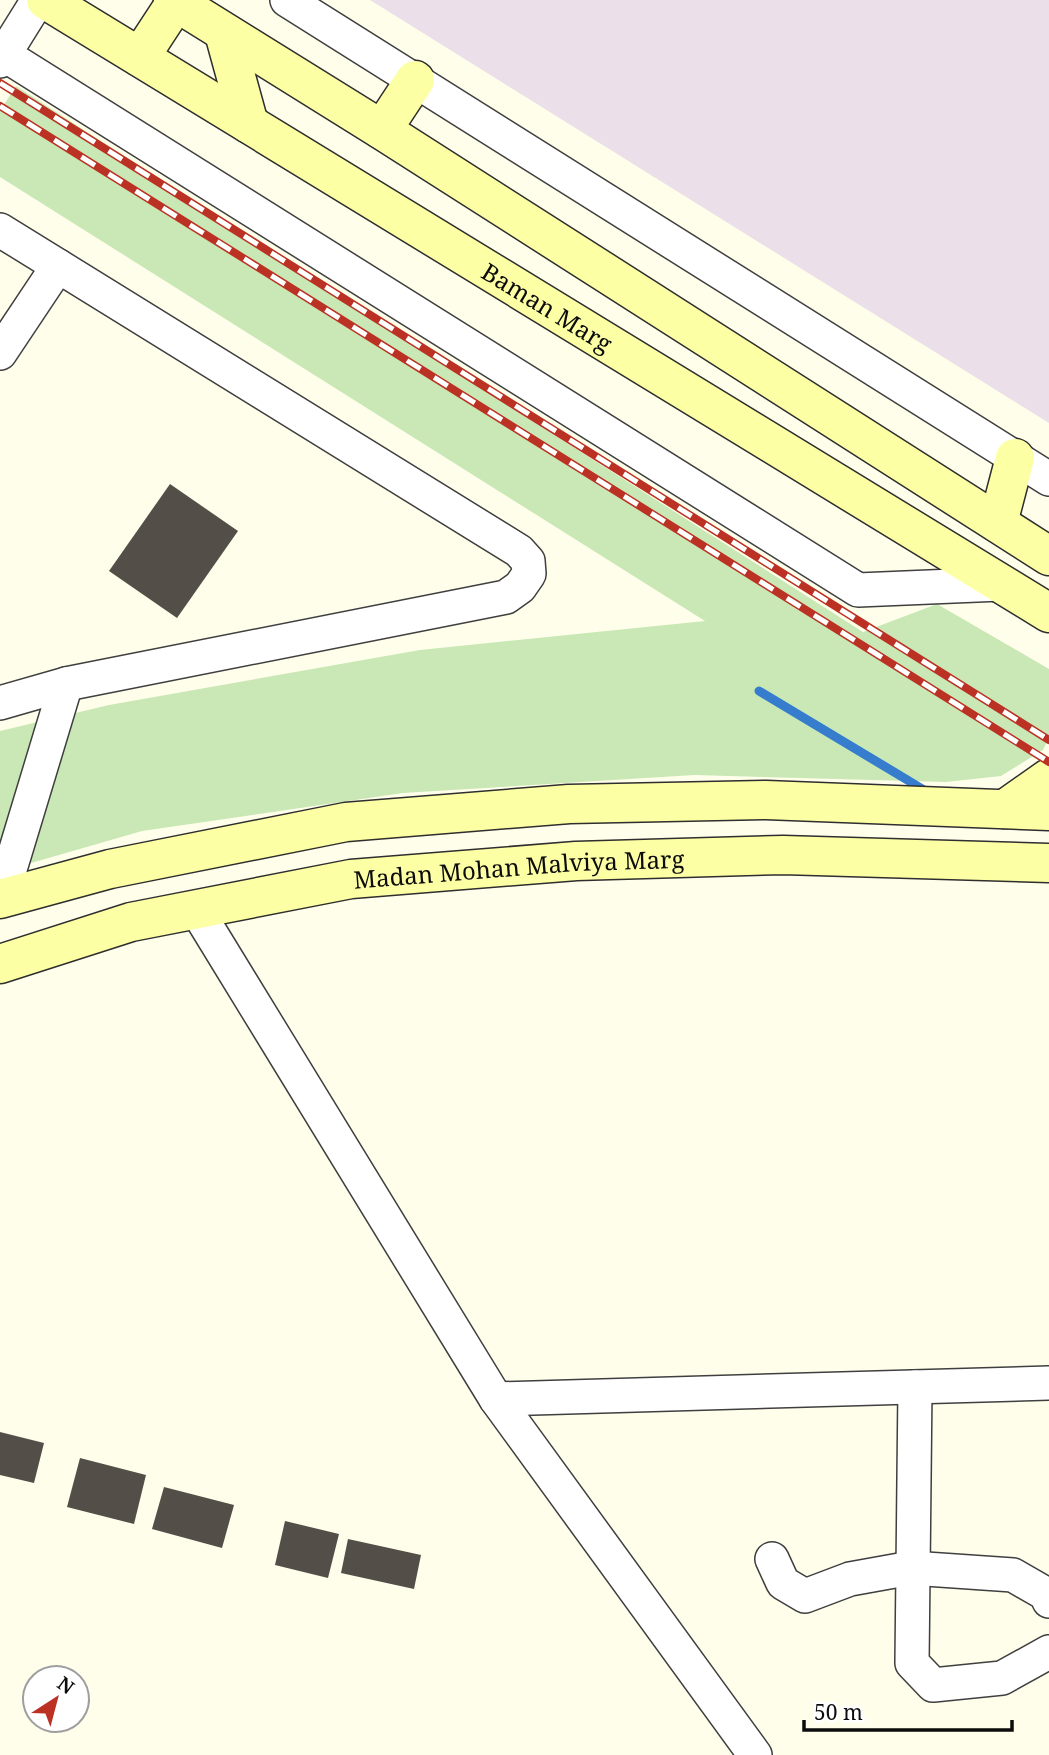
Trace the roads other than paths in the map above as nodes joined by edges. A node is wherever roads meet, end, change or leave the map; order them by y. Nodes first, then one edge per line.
1 (38, 0) edge
2 (46, 0) edge
3 (287, 0) edge
4 (174, 1) edge
5 (224, 33) junction
6 (1, 56) edge
7 (141, 57) junction
8 (415, 80) junction
9 (249, 124) junction
10 (382, 130) junction
11 (0, 230) edge
12 (58, 266) junction
13 (0, 353) edge
14 (1015, 458) junction
15 (1049, 479) edge
16 (998, 523) junction
17 (1049, 556) edge
18 (1001, 584) junction
19 (1049, 613) edge
20 (66, 684) junction
21 (0, 703) edge
22 (1049, 778) edge
23 (1005, 809) junction
24 (1049, 811) edge
25 (1049, 863) edge
26 (0, 899) edge
27 (196, 909) junction
28 (0, 964) edge
29 (1049, 1383) edge
30 (915, 1387) junction
31 (496, 1399) junction
32 (772, 1559) dead end
33 (911, 1568) junction
34 (1049, 1601) edge
35 (1049, 1652) edge
36 (755, 1755) edge

1 - 6 street
2 - 7 main road, Baman Marg
3 - 8 street
4 - 5 main road
4 - 7 main road
5 - 9 main road
5 - 10 main road
6 - 18 street
7 - 9 main road, Baman Marg
8 - 10 main road
8 - 14 street
9 - 18 main road, Baman Marg
10 - 16 main road
11 - 12 street
12 - 13 street
12 - 20 street
14 - 15 street
14 - 16 main road
16 - 17 main road
18 - 19 main road, Baman Marg
20 - 21 street
20 - 26 street
22 - 23 main road
23 - 24 main road
23 - 26 main road
25 - 27 main road, Madan Mohan Malviya Marg
27 - 28 main road, Madan Mohan Malviya Marg
27 - 31 street
29 - 30 street
30 - 31 street
30 - 33 street
31 - 36 street
32 - 33 street
33 - 34 street
33 - 35 street

